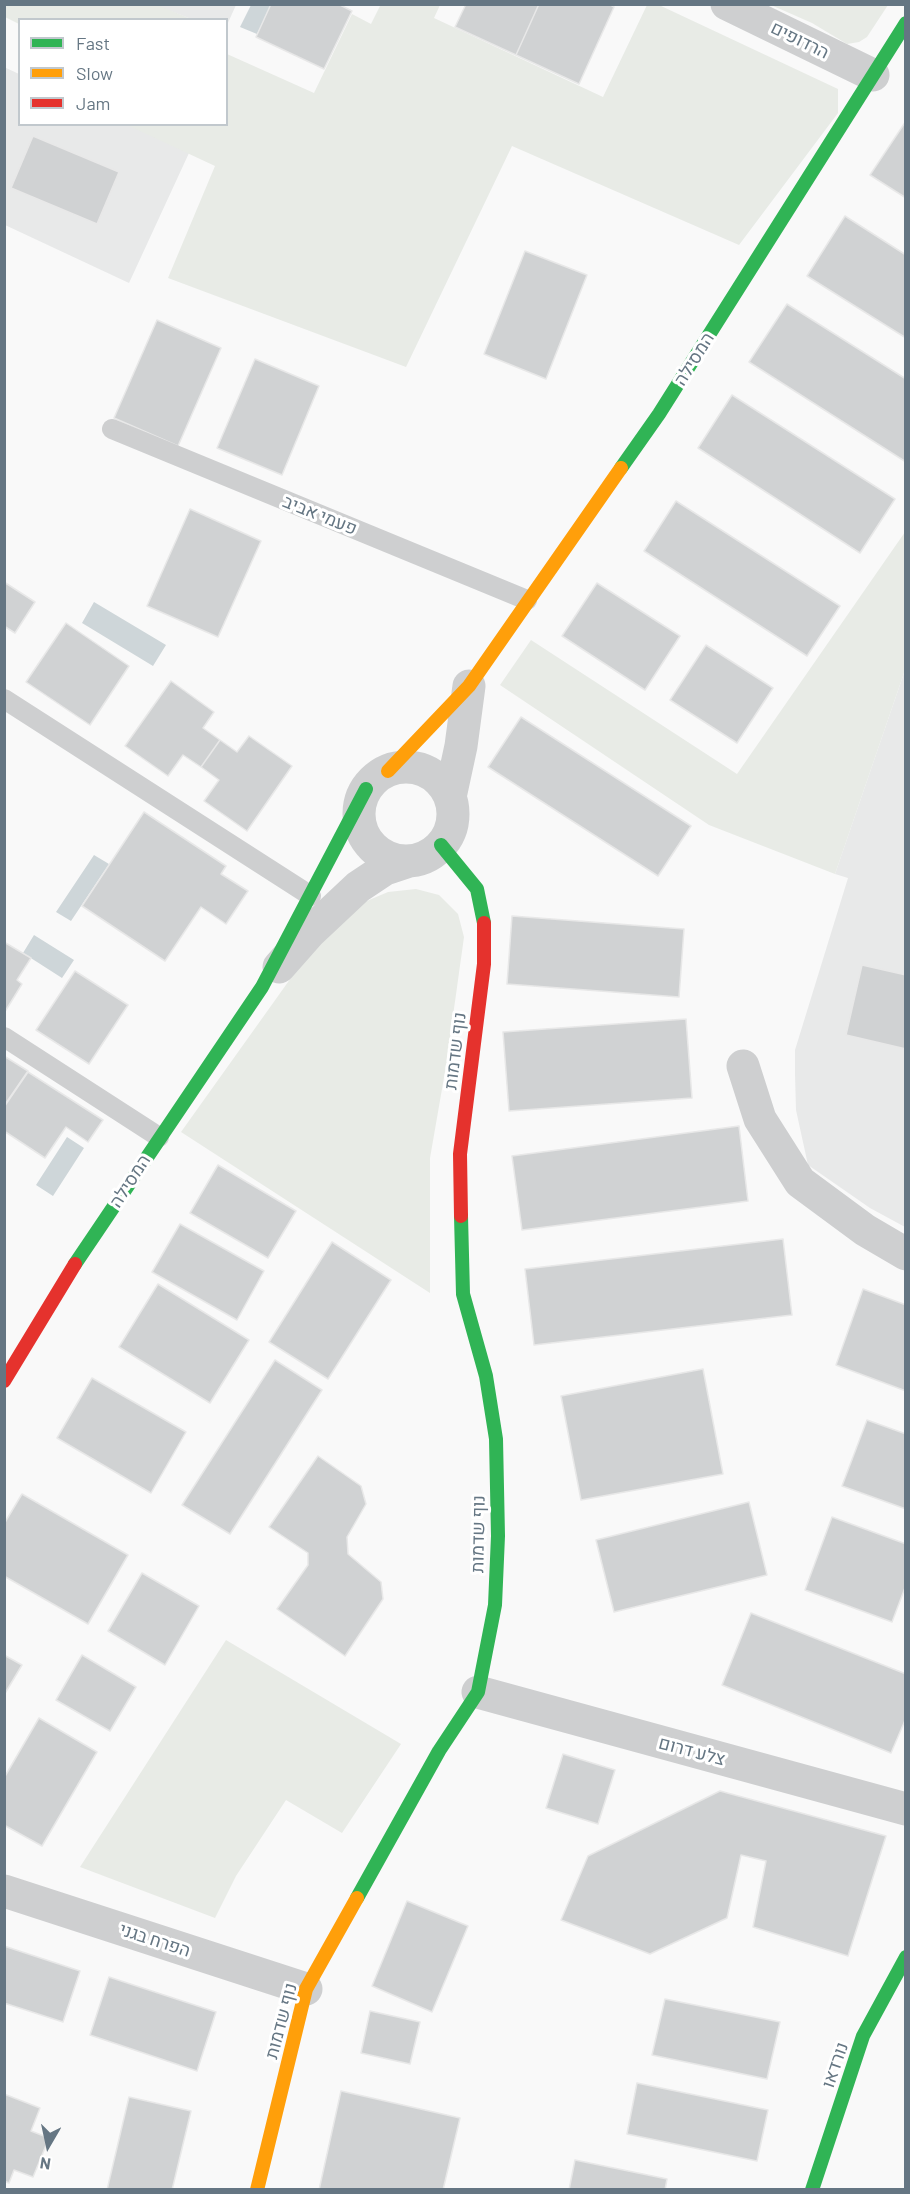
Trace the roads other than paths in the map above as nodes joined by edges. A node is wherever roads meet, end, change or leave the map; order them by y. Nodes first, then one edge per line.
1 (727, 4) edge
2 (906, 23) edge
3 (873, 75) junction
4 (112, 429) dead end
5 (527, 600) junction
6 (469, 686) junction
7 (4, 699) edge
8 (377, 780) junction
9 (450, 797) junction
10 (441, 845) junction
11 (410, 861) junction
12 (311, 896) junction
13 (262, 987) junction
14 (4, 1037) edge
15 (743, 1066) dead end
16 (159, 1137) junction
17 (906, 1254) edge
18 (4, 1381) edge
19 (478, 1692) junction
20 (906, 1809) edge
21 (4, 1891) edge
22 (906, 1957) edge
23 (306, 1989) junction
24 (257, 2190) edge
25 (812, 2190) edge

1 - 3 street, הרדופים
2 - 3 street, המסילה
3 - 5 street, המסילה
4 - 5 lane, פעמי אביב
5 - 6 street, המסילה
6 - 8 street, המסילה
6 - 9 street, המסילה
7 - 12 lane
8 - 9 street
8 - 11 street
8 - 12 street, המסילה
9 - 10 street, המסילה
10 - 11 street, המסילה
10 - 19 street, נוף שדמות
11 - 13 street, המסילה
12 - 13 street, המסילה
13 - 16 street, המסילה
14 - 16 lane
15 - 17 street
16 - 18 street, המסילה
19 - 20 street, צלע דרום
19 - 23 street, נוף שדמות
21 - 23 street, הפרח בגני
22 - 25 street, נורדאו
23 - 24 street, נוף שדמות

